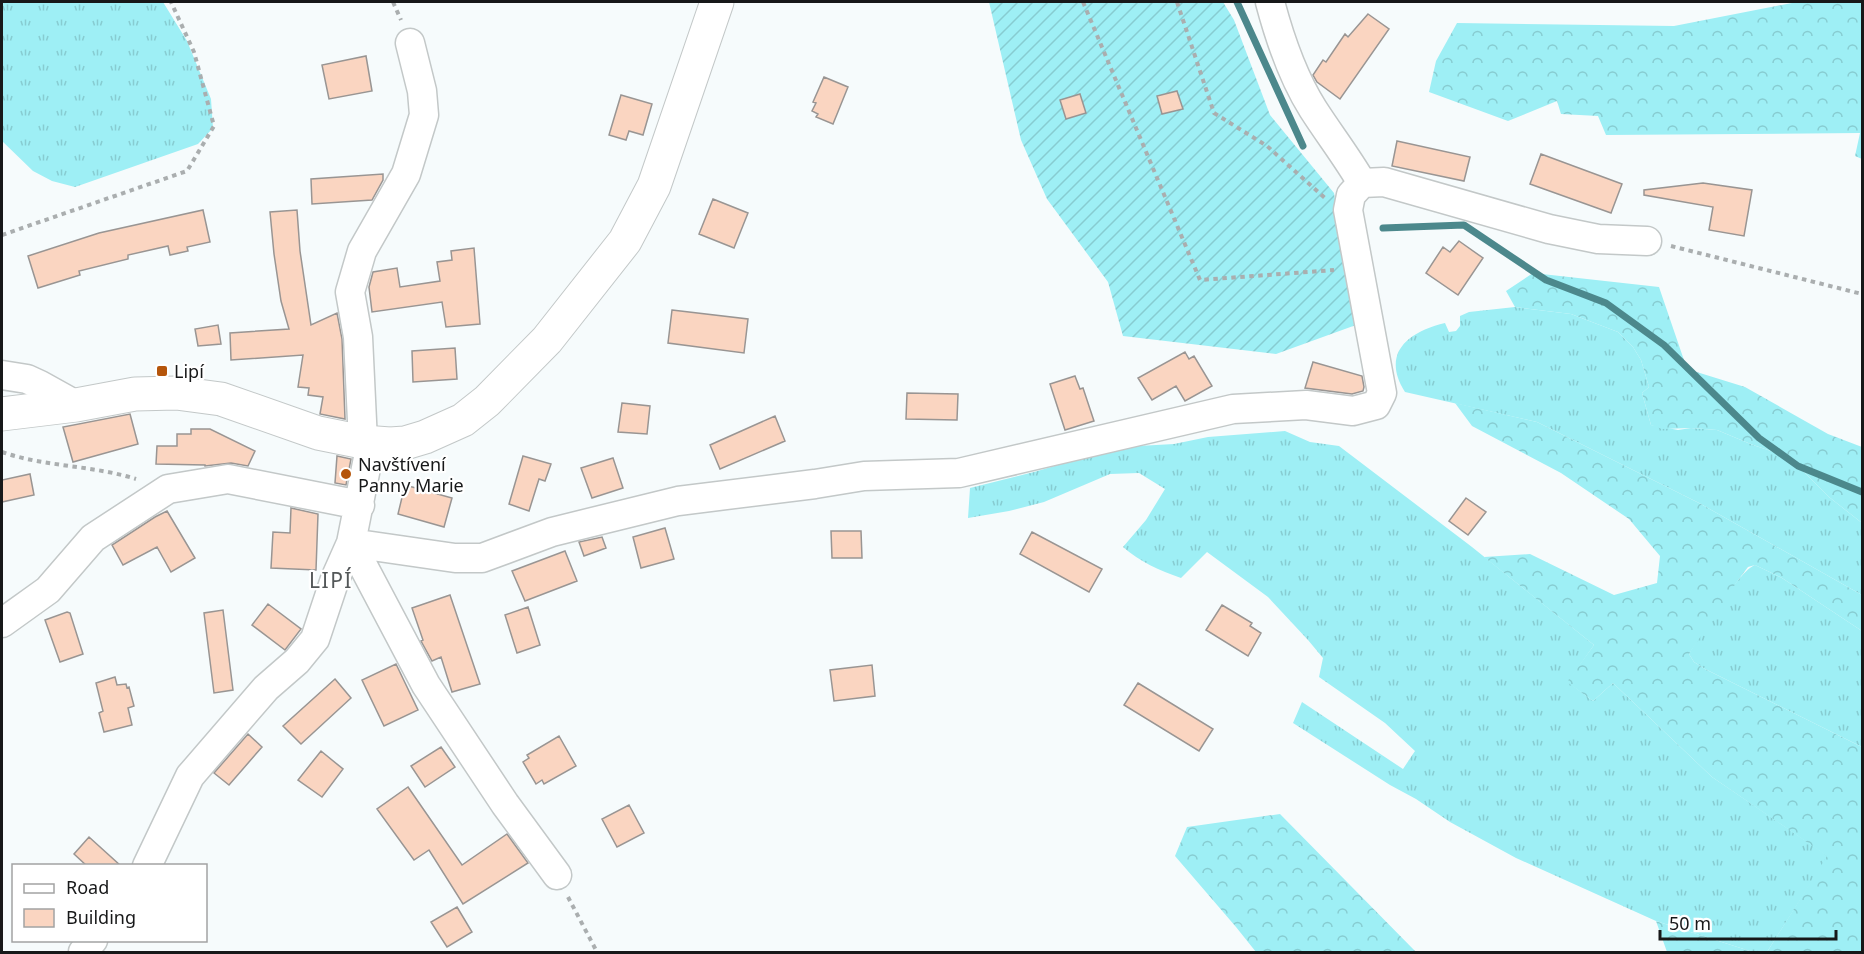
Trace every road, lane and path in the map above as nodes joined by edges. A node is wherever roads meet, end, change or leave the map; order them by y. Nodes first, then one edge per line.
1 (171, 2) edge
2 (717, 2) edge
3 (1083, 2) edge
4 (1177, 2) edge
5 (1270, 2) edge
6 (410, 43) dead end
7 (1362, 183) junction
8 (1350, 221) junction
9 (2, 235) edge
10 (1647, 241) joint
11 (1359, 268) junction
12 (1863, 294) edge
13 (2, 375) edge
14 (76, 405) junction
15 (2, 414) edge
16 (367, 442) junction
17 (2, 452) edge
18 (168, 489) junction
19 (360, 505) junction
20 (351, 543) junction
21 (2, 623) edge
22 (148, 864) edge
23 (557, 875) joint
24 (597, 952) edge

1 - 9 path
2 - 16 street
3 - 11 path
4 - 8 path
5 - 7 street
6 - 16 street
7 - 8 street
7 - 10 street
8 - 11 street
10 - 12 path
11 - 20 street
13 - 14 street
14 - 15 street
14 - 16 street
16 - 19 street
17 - 18 path
18 - 19 street
18 - 21 street
19 - 20 street
20 - 22 street
20 - 23 street
23 - 24 path

